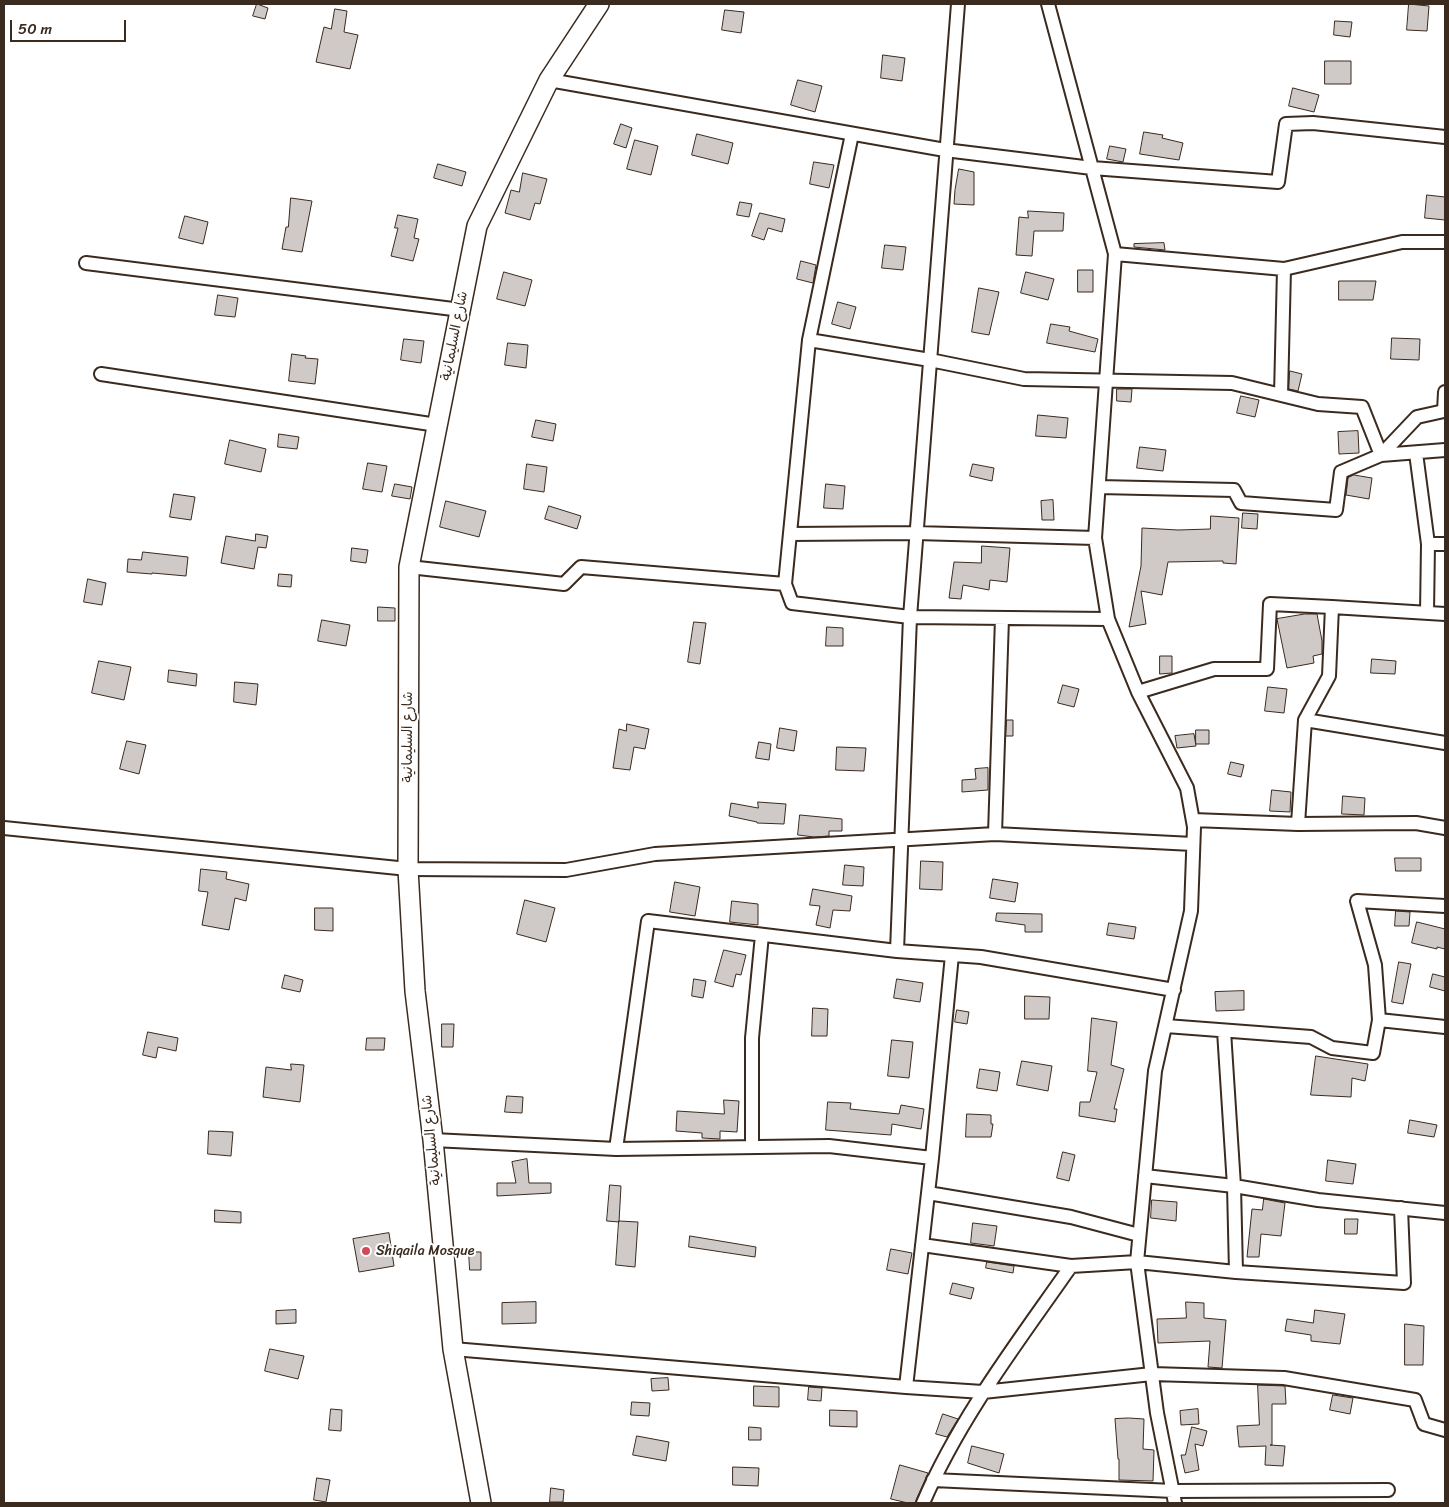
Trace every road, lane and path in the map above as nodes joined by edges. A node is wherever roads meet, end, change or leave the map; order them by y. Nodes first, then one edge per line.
1 (599, 4) edge
2 (958, 4) edge
3 (1048, 4) edge
4 (549, 80) junction
5 (852, 134) junction
6 (1445, 137) edge
7 (946, 150) junction
8 (1092, 168) junction
9 (1445, 242) edge
10 (1115, 254) junction
11 (86, 263) dead end
12 (1284, 269) junction
13 (460, 310) junction
14 (809, 340) junction
15 (930, 360) junction
16 (101, 374) dead end
17 (1106, 380) junction
18 (1445, 392) edge
19 (1281, 395) junction
20 (437, 425) junction
21 (1445, 450) edge
22 (1416, 453) junction
23 (1381, 455) junction
24 (1099, 487) junction
25 (916, 533) junction
26 (790, 534) junction
27 (1095, 538) junction
28 (1428, 544) junction
29 (1445, 544) edge
30 (409, 567) junction
31 (785, 584) junction
32 (1332, 607) junction
33 (1427, 613) junction
34 (1445, 614) edge
35 (910, 617) junction
36 (1002, 618) junction
37 (1108, 619) junction
38 (1138, 692) junction
39 (1305, 720) junction
40 (1445, 742) edge
41 (1193, 820) junction
42 (1298, 824) junction
43 (4, 828) edge
44 (1445, 828) edge
45 (995, 834) junction
46 (901, 840) junction
47 (1193, 844) junction
48 (408, 869) junction
49 (1445, 906) edge
50 (762, 935) junction
51 (897, 951) junction
52 (952, 955) junction
53 (1174, 990) junction
54 (1379, 1020) junction
55 (1166, 1026) junction
56 (1445, 1027) edge
57 (1224, 1031) junction
58 (433, 1140) junction
59 (752, 1146) junction
60 (616, 1149) junction
61 (932, 1158) junction
62 (1145, 1176) junction
63 (1234, 1186) junction
64 (928, 1193) junction
65 (1401, 1208) junction
66 (1445, 1212) edge
67 (1139, 1235) junction
68 (922, 1245) junction
69 (1137, 1262) junction
70 (1072, 1266) junction
71 (1236, 1272) junction
72 (453, 1349) junction
73 (1152, 1374) junction
74 (906, 1387) junction
75 (983, 1392) junction
76 (1445, 1430) edge
77 (933, 1480) junction
78 (1388, 1490) dead end
79 (1174, 1497) edge
80 (481, 1503) edge
81 (923, 1503) edge

1 - 4 street, شارع السليمانية
2 - 7 street
3 - 8 street
4 - 5 street
4 - 13 street, شارع السليمانية
5 - 7 street
5 - 14 street
6 - 8 street
7 - 8 street
7 - 15 street
8 - 10 street
9 - 12 street
10 - 12 street
10 - 17 street
11 - 13 street
12 - 19 street
13 - 20 street, شارع السليمانية
14 - 15 street
14 - 26 street
15 - 17 street
15 - 25 street
16 - 20 street
17 - 19 street
17 - 24 street
18 - 23 street
19 - 23 street
20 - 30 street, شارع السليمانية
21 - 22 street
22 - 23 street
22 - 28 street
23 - 24 street
24 - 27 street
25 - 26 street
25 - 27 street
25 - 35 street
26 - 31 street
27 - 37 street
28 - 29 street
28 - 33 street
30 - 31 street
30 - 48 street, شارع السليمانية
31 - 35 street
32 - 33 street
32 - 38 street
32 - 39 street
33 - 34 street
35 - 36 street
35 - 46 street
36 - 37 street
36 - 45 street
37 - 38 street
38 - 41 street
39 - 40 street
39 - 42 street
41 - 42 street
41 - 47 street
42 - 44 street
43 - 48 street
45 - 46 street
45 - 47 street
46 - 48 street
46 - 51 street
47 - 53 street
48 - 58 street, شارع السليمانية
49 - 54 street
50 - 51 street
50 - 59 street
50 - 60 street
51 - 52 street
52 - 53 street
52 - 61 street
53 - 55 street
54 - 56 street
54 - 57 street
55 - 57 street
55 - 62 street
57 - 63 street
58 - 60 street
58 - 72 street, شارع السليمانية
59 - 60 street
59 - 61 street
61 - 64 street
62 - 63 street
62 - 67 street
63 - 65 street
63 - 71 street
64 - 67 street
64 - 68 street
65 - 66 street
65 - 71 street
67 - 69 street
68 - 70 street
68 - 74 street
69 - 70 street
69 - 71 street
69 - 73 street
70 - 75 street
72 - 74 street
72 - 80 street, شارع السليمانية
73 - 75 street
73 - 76 street
73 - 79 street
74 - 75 street
75 - 77 street
77 - 79 street
77 - 81 street
78 - 79 street

